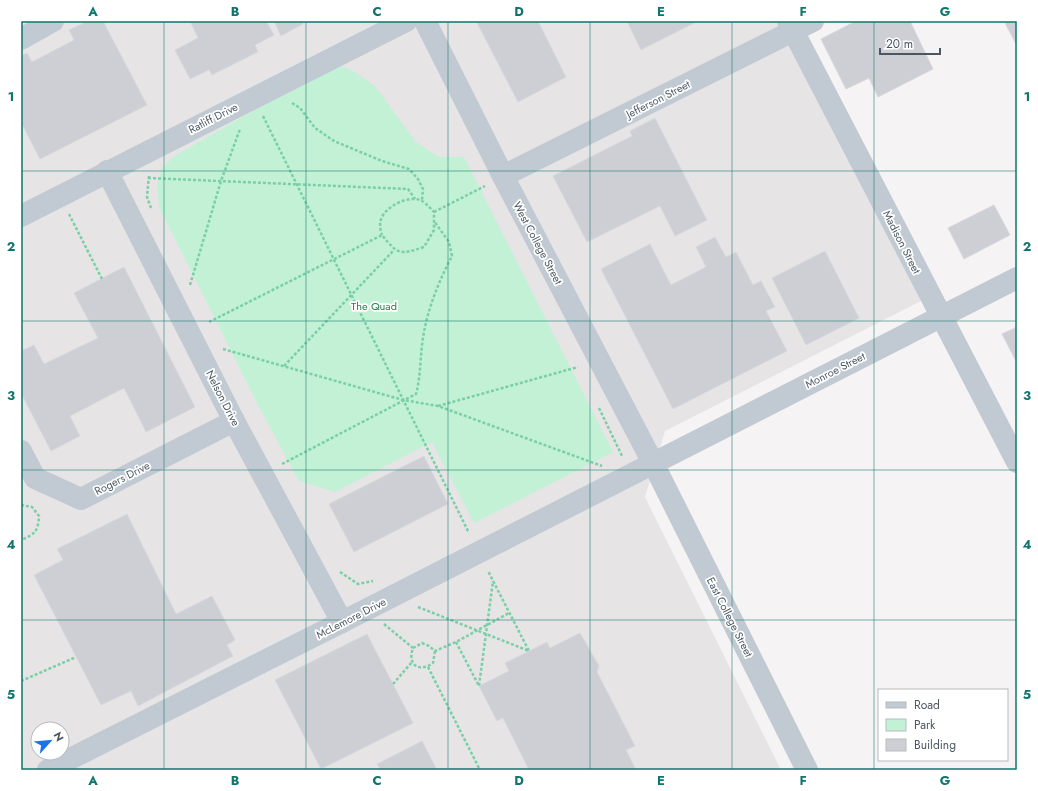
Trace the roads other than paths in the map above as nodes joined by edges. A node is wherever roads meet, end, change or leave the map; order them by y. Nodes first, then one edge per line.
1 (53, 21) edge
2 (406, 21) edge
3 (425, 21) edge
4 (812, 21) edge
5 (790, 26) edge
6 (21, 39) edge
7 (107, 171) junction
8 (503, 176) junction
9 (21, 216) edge
10 (1017, 278) edge
11 (941, 316) junction
12 (234, 421) junction
13 (21, 451) edge
14 (1017, 462) edge
15 (653, 463) junction
16 (342, 622) junction
17 (48, 770) edge
18 (807, 770) edge

1 - 6 street
2 - 7 street, Ratliff Drive
3 - 8 street, West College Street
4 - 5 street, Jefferson Street
5 - 8 street, Jefferson Street
5 - 11 street, Madison Street
7 - 9 street, Ratliff Drive
7 - 12 street, Nelson Drive
8 - 15 street, West College Street
10 - 11 street, Monroe Street
11 - 14 street, Madison Street
11 - 15 street, Monroe Street
12 - 13 street, Rogers Drive
12 - 16 street, Nelson Drive
15 - 16 street, McLemore Drive
15 - 18 street, East College Street
16 - 17 street, McLemore Drive

